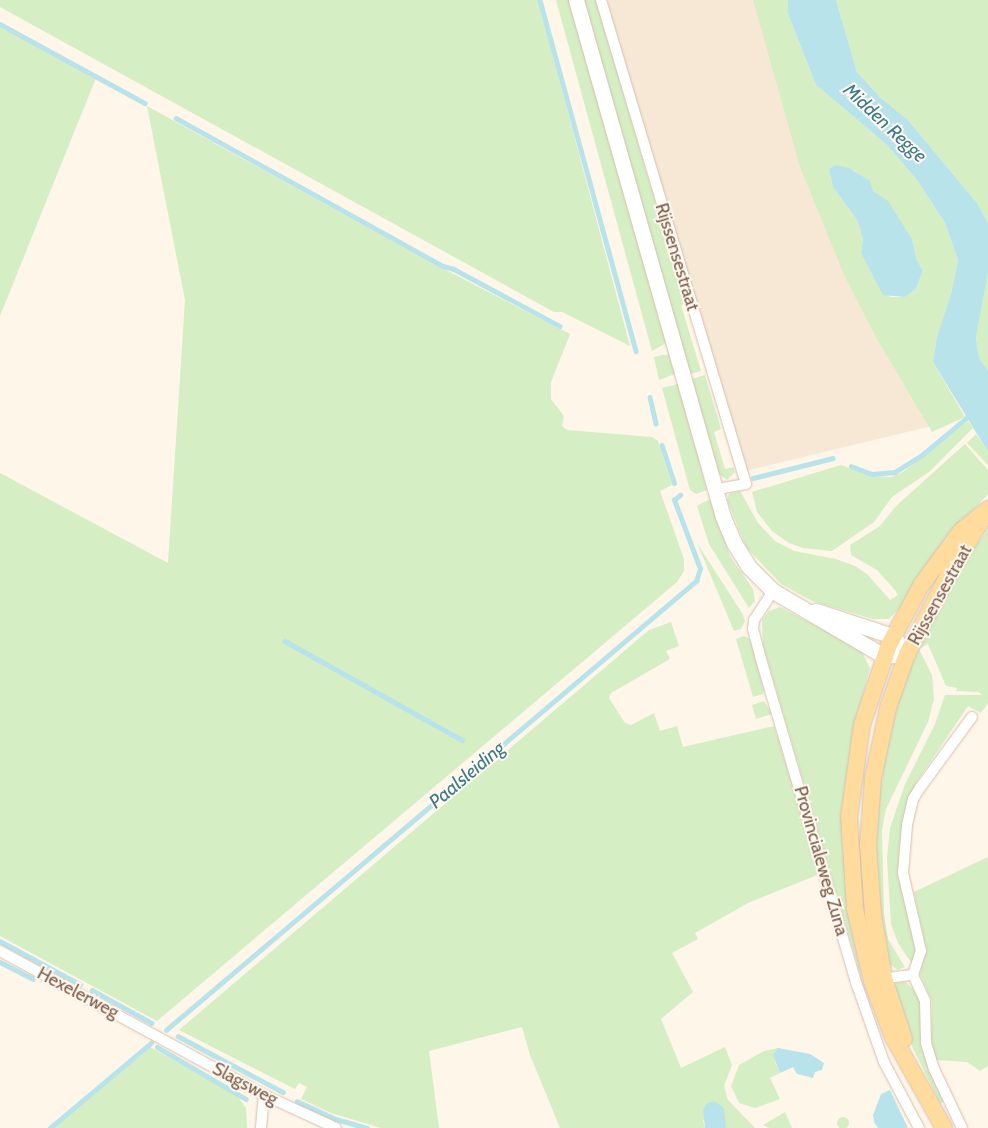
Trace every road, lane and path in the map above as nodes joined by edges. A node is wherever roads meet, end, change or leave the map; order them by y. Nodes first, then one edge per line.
1 (576, 0) edge
2 (601, 0) edge
3 (716, 492) junction
4 (988, 510) edge
5 (773, 591) junction
6 (798, 606) junction
7 (893, 636) junction
8 (906, 654) junction
9 (884, 656) junction
10 (972, 717) dead end
11 (0, 951) edge
12 (913, 975) junction
13 (878, 980) junction
14 (156, 1036) joint
15 (264, 1095) junction
16 (261, 1128) edge
17 (336, 1128) edge
18 (919, 1128) edge
19 (944, 1128) edge
20 (962, 1128) edge

1 - 3 main road, Rijssensestraat
2 - 3 street, Rijssensestraat
3 - 5 main road, Rijssensestraat
4 - 7 main road, Rijssensestraat
4 - 8 main road, Rijssensestraat
5 - 6 main road, Rijssensestraat
5 - 18 street, Provincialeweg Zuna
6 - 7 main road, Rijssensestraat
6 - 9 main road, Rijssensestraat
7 - 8 main road, Rijssensestraat
7 - 9 main road, Provincialeweg Zuna
8 - 9 main road, Rijssensestraat
8 - 13 main road, Provincialeweg Zuna
9 - 13 main road, Provincialeweg Zuna
10 - 12 street
11 - 14 street, Hexelerweg
12 - 13 street
12 - 20 street
13 - 19 main road, Provincialeweg Zuna
14 - 15 street, Slagsweg
15 - 16 street
15 - 17 street, Slagsweg

